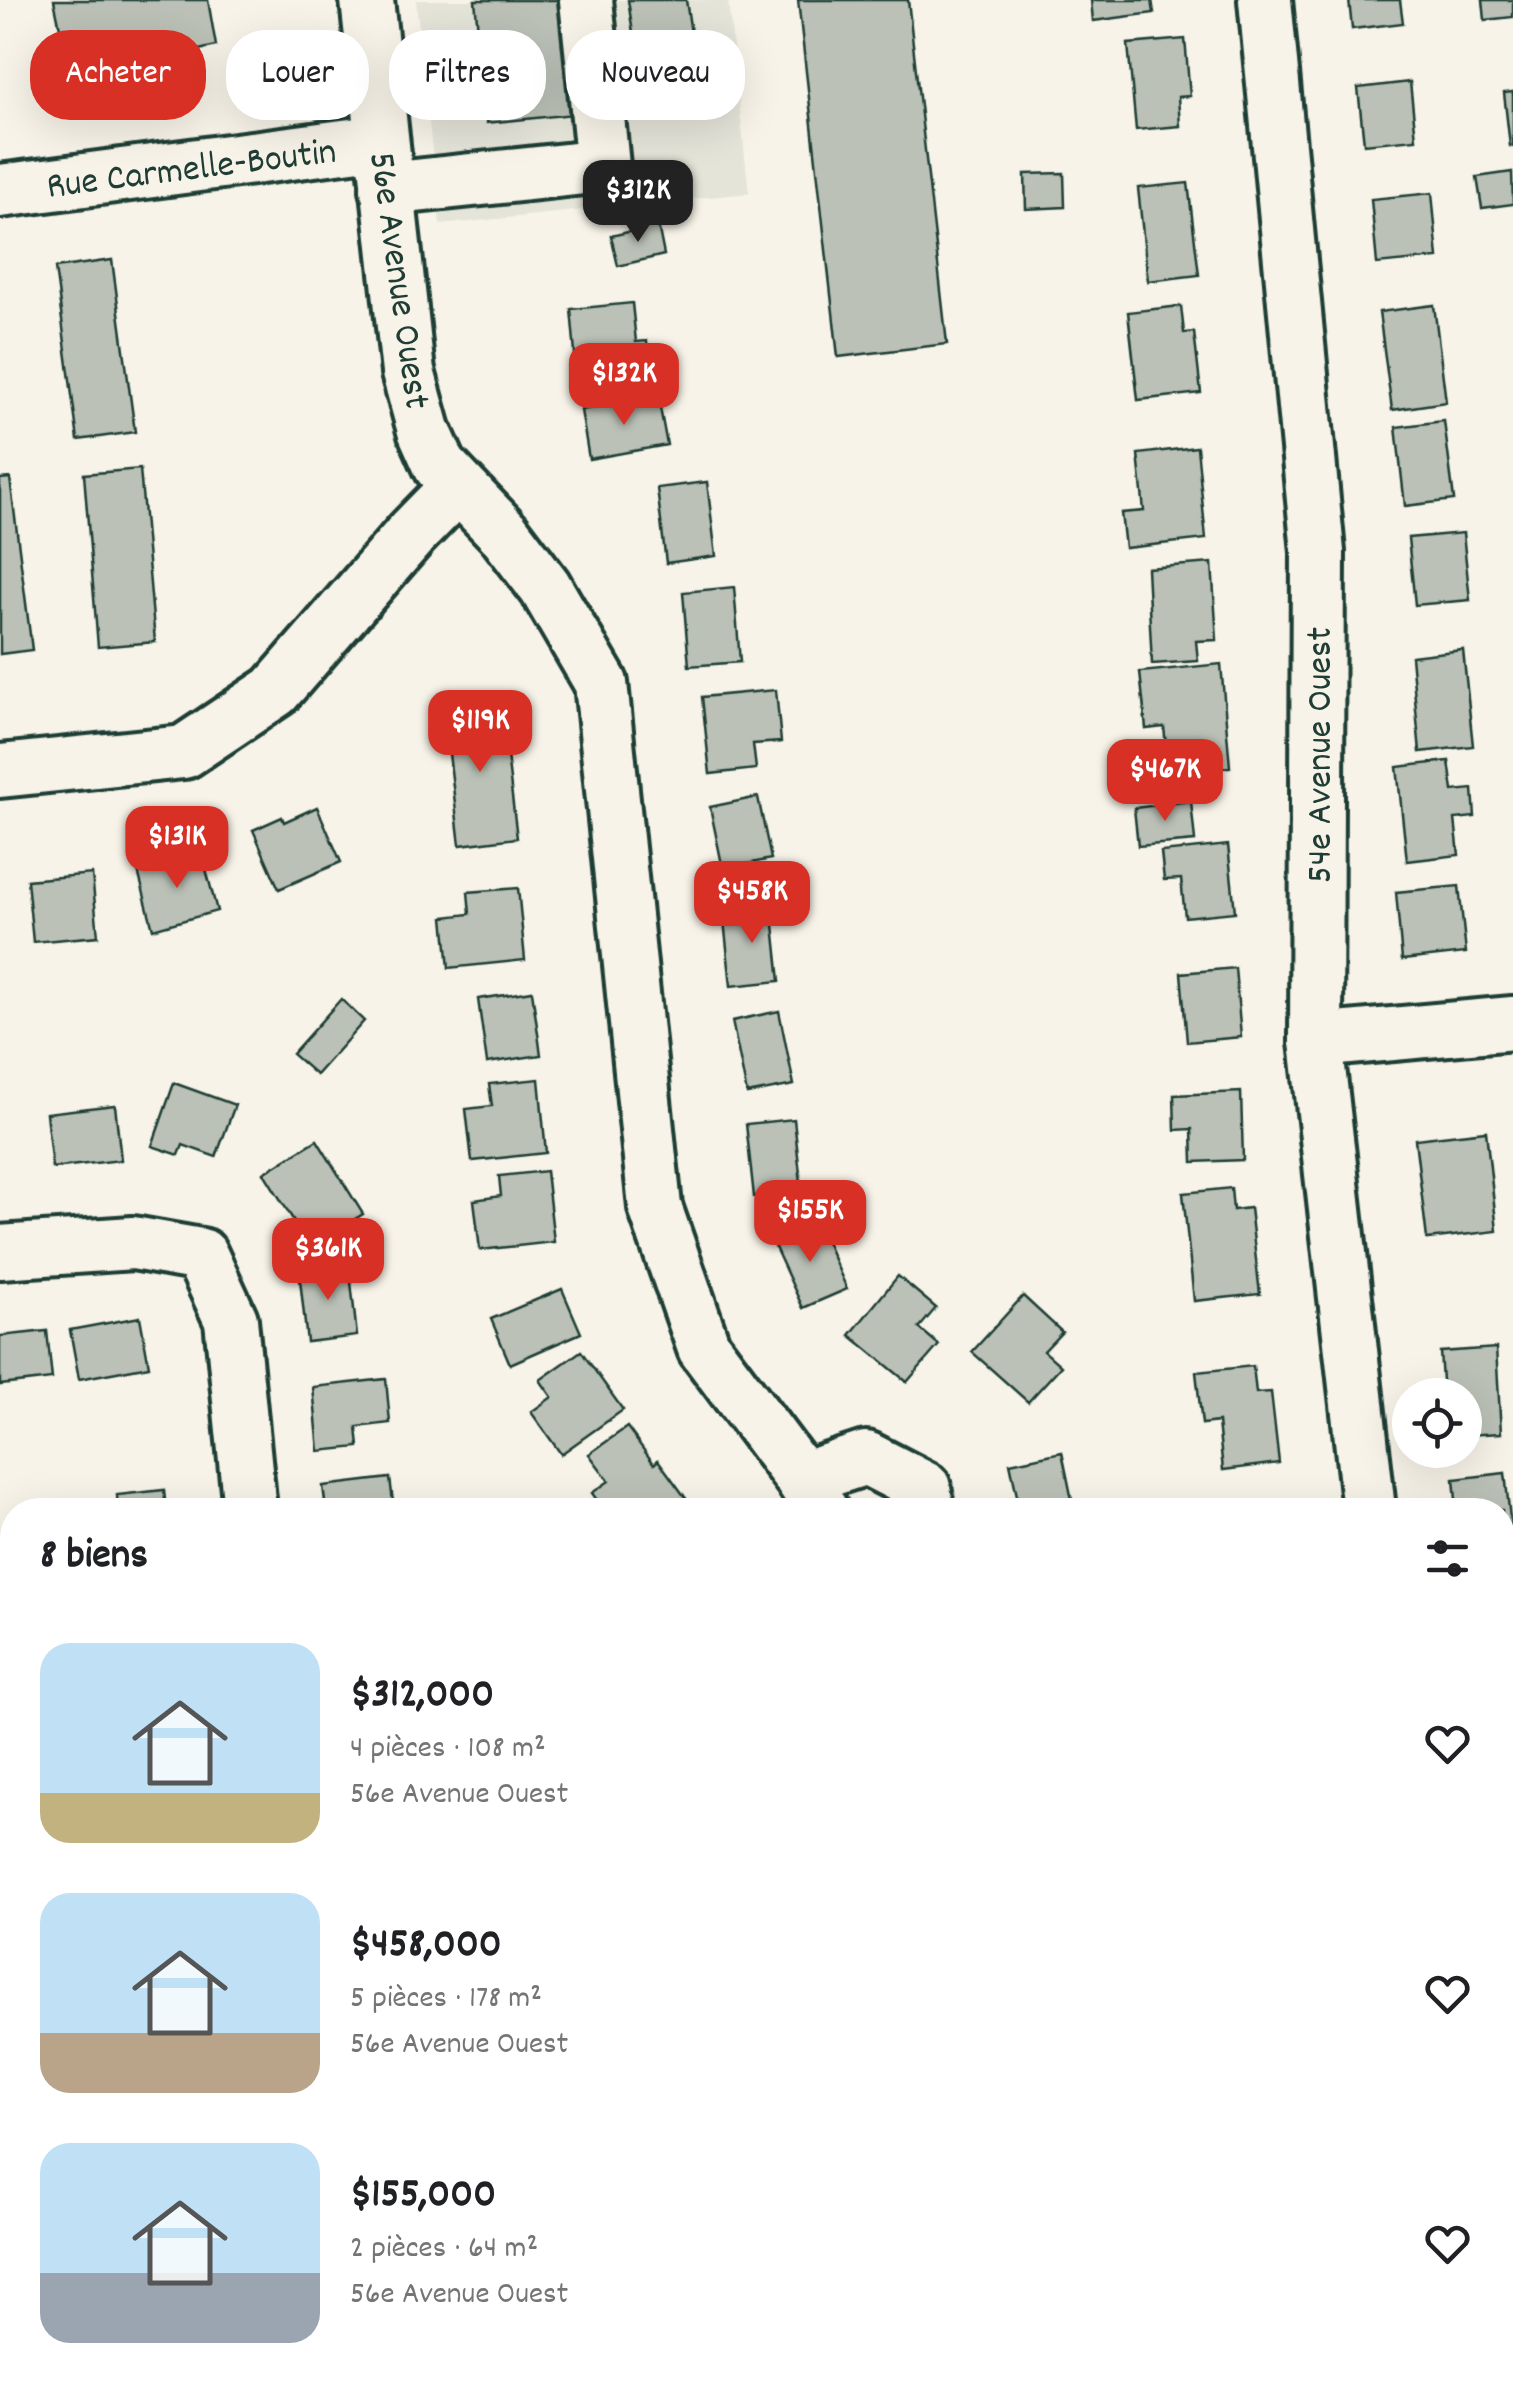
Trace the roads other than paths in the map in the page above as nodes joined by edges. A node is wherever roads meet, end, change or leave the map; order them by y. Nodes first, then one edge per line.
1 (367, 0) edge
2 (586, 0) edge
3 (1265, 0) edge
4 (384, 165) junction
5 (0, 191) edge
6 (457, 487) junction
7 (0, 771) edge
8 (1513, 1022) edge
9 (1316, 1041) junction
10 (0, 1252) edge
11 (811, 1494) edge
12 (249, 1498) edge
13 (926, 1498) edge
14 (1368, 1498) edge

1 - 4 street, 56e Avenue Ouest
2 - 4 street, Rue Carmelle-Boutin
3 - 9 street, 54e Avenue Ouest
4 - 5 street, Rue Carmelle-Boutin
4 - 6 street, 56e Avenue Ouest
6 - 7 street
6 - 11 street, 56e Avenue Ouest
8 - 9 street
9 - 14 street, 54e Avenue Ouest
10 - 12 street
11 - 13 street, 56e Avenue Ouest

